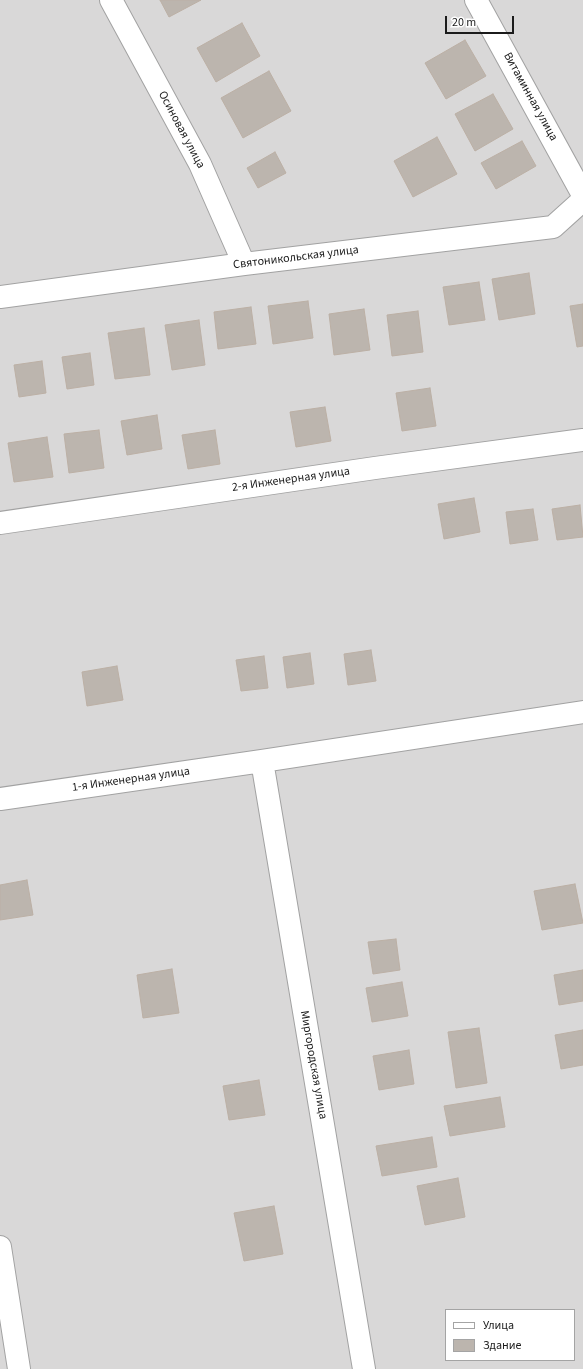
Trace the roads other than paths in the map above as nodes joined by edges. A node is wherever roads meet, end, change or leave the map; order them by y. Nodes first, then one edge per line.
1 (111, 0) edge
2 (476, 0) edge
3 (583, 194) edge
4 (583, 200) edge
5 (244, 264) junction
6 (0, 297) edge
7 (583, 440) edge
8 (0, 523) edge
9 (583, 712) edge
10 (262, 761) junction
11 (0, 799) edge
12 (0, 1247) edge
13 (19, 1369) edge
14 (364, 1369) edge

1 - 5 street, Осиновая улица
2 - 3 street, Витаминная улица
4 - 5 street, Святоникольская улица
5 - 6 street, Святоникольская улица
7 - 8 street, 2-я Инженерная улица
9 - 10 street, 1-я Инженерная улица
10 - 11 street, 1-я Инженерная улица
10 - 14 street, Миргородская улица
12 - 13 street

